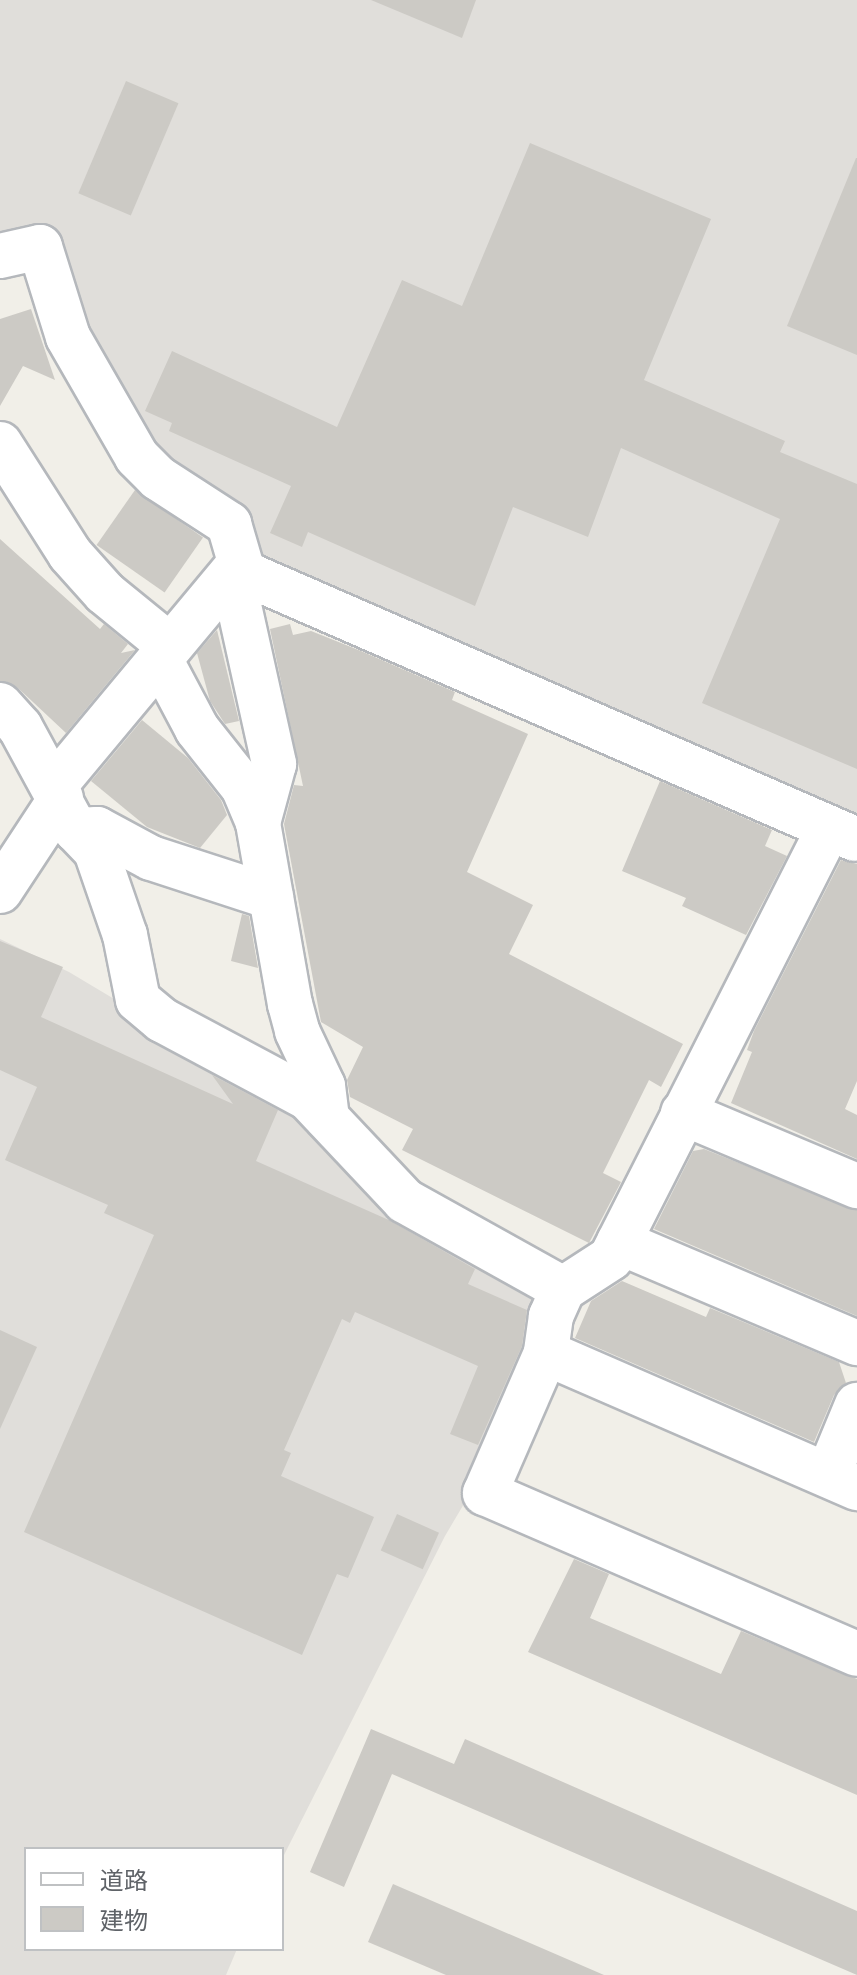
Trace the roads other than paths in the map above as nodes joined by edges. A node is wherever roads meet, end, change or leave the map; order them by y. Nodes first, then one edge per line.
1 (0, 256) edge
2 (6, 469) edge
3 (246, 574) junction
4 (165, 652) junction
5 (7, 724) edge
6 (64, 804) junction
7 (258, 823) junction
8 (843, 834) edge
9 (0, 891) edge
10 (271, 897) junction
11 (683, 1113) junction
12 (327, 1118) junction
13 (857, 1186) edge
14 (619, 1242) junction
15 (563, 1289) junction
16 (857, 1343) edge
17 (546, 1353) junction
18 (857, 1405) edge
19 (842, 1482) edge
20 (857, 1654) edge

1 - 3 street
2 - 4 street
3 - 4 street
3 - 7 street
3 - 8 street
4 - 6 street
4 - 7 street
5 - 6 street
6 - 9 street
6 - 10 street
6 - 12 street
7 - 10 street
8 - 11 street
10 - 12 street
11 - 13 street
11 - 14 street
12 - 15 street
14 - 15 street
14 - 16 street
15 - 17 street
17 - 19 street
17 - 20 street
18 - 19 street

